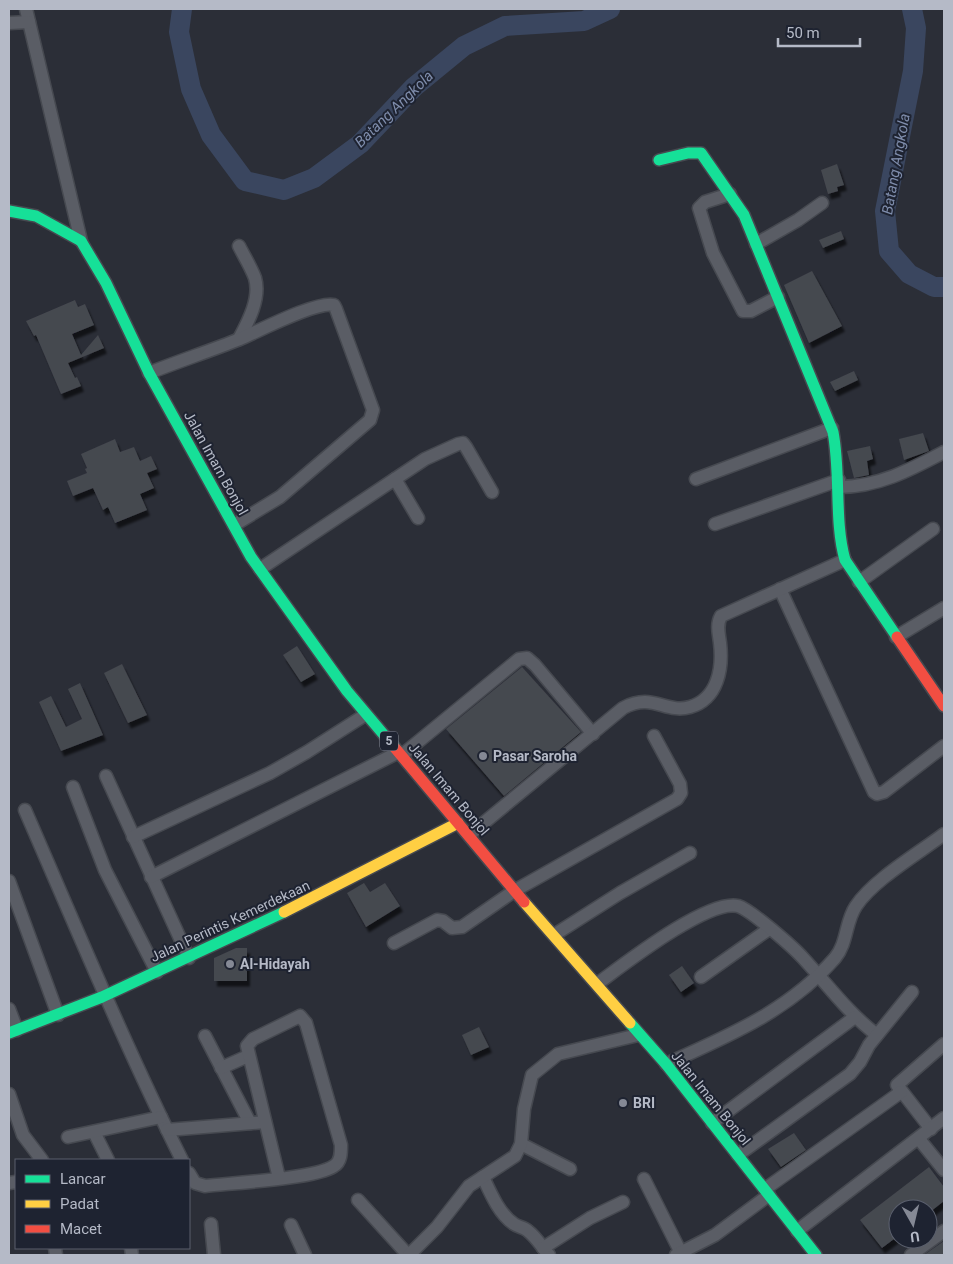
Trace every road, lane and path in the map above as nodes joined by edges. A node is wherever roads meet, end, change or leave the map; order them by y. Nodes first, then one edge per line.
1 (26, 9) edge
2 (29, 22) junction
3 (9, 23) edge
4 (659, 160) dead end
5 (730, 194) junction
6 (822, 203) dead end
7 (9, 211) edge
8 (81, 241) junction
9 (756, 244) junction
10 (239, 246) dead end
11 (778, 297) junction
12 (239, 339) junction
13 (149, 373) junction
14 (832, 428) junction
15 (944, 452) edge
16 (395, 479) junction
17 (696, 479) dead end
18 (839, 483) junction
19 (492, 492) dead end
20 (418, 518) dead end
21 (715, 524) dead end
22 (234, 525) junction
23 (933, 529) dead end
24 (845, 560) junction
25 (260, 569) junction
26 (859, 582) junction
27 (780, 590) junction
28 (944, 608) edge
29 (896, 637) junction
30 (944, 705) edge
31 (365, 714) junction
32 (593, 734) junction
33 (654, 736) dead end
34 (944, 746) edge
35 (400, 753) junction
36 (106, 776) dead end
37 (73, 787) dead end
38 (25, 810) dead end
39 (458, 824) junction
40 (944, 834) edge
41 (469, 835) junction
42 (133, 837) junction
43 (690, 853) dead end
44 (151, 877) junction
45 (9, 881) edge
46 (514, 892) junction
47 (769, 929) junction
48 (554, 935) junction
49 (394, 944) dead end
50 (189, 958) junction
51 (158, 972) junction
52 (818, 976) junction
53 (700, 978) dead end
54 (597, 984) junction
55 (912, 992) dead end
56 (105, 996) junction
57 (9, 1009) edge
58 (58, 1014) junction
59 (855, 1017) junction
60 (13, 1031) edge
61 (638, 1035) junction
62 (877, 1035) junction
63 (205, 1036) dead end
64 (944, 1044) edge
65 (248, 1056) junction
66 (666, 1064) junction
67 (221, 1068) junction
68 (901, 1092) junction
69 (9, 1094) edge
70 (161, 1117) junction
71 (944, 1118) edge
72 (265, 1122) junction
73 (712, 1122) junction
74 (250, 1123) junction
75 (931, 1129) junction
76 (167, 1130) junction
77 (94, 1132) junction
78 (68, 1137) dead end
79 (919, 1138) junction
80 (521, 1144) junction
81 (738, 1155) junction
82 (41, 1159) edge
83 (108, 1159) edge
84 (182, 1159) edge
85 (570, 1168) dead end
86 (944, 1170) edge
87 (190, 1175) edge
88 (483, 1177) junction
89 (279, 1178) junction
90 (644, 1179) dead end
91 (767, 1192) junction
92 (358, 1200) dead end
93 (623, 1202) dead end
94 (211, 1224) dead end
95 (291, 1225) dead end
96 (797, 1230) junction
97 (944, 1231) edge
98 (546, 1252) edge
99 (679, 1254) edge
100 (214, 1255) edge
101 (305, 1255) edge
102 (409, 1255) edge
103 (816, 1255) edge
104 (911, 1255) edge

1 - 2 street
2 - 3 street
2 - 8 street
4 - 5 main road
5 - 9 main road
5 - 11 street
6 - 9 street
7 - 8 main road, Jalan Imam Bonjol / 5
8 - 13 main road, Jalan Imam Bonjol / 5
9 - 11 main road
10 - 12 street
11 - 14 main road
12 - 13 street
12 - 22 street
13 - 22 main road, Jalan Imam Bonjol / 5
14 - 17 street
14 - 18 main road
15 - 18 street
16 - 19 street
16 - 20 street
16 - 25 street
18 - 21 street
18 - 24 main road
22 - 25 main road, Jalan Imam Bonjol / 5
23 - 26 street
24 - 26 main road
24 - 27 street
25 - 31 main road, Jalan Imam Bonjol / 5
26 - 29 main road
27 - 32 street
27 - 34 street
28 - 29 street
29 - 30 main road
31 - 35 main road, Jalan Imam Bonjol / 5
31 - 42 street
32 - 35 street
32 - 41 street
33 - 46 street
35 - 39 main road, Jalan Imam Bonjol / 5
35 - 44 street
36 - 42 street
37 - 51 street
38 - 56 street
39 - 41 main road, Jalan Imam Bonjol / 5
39 - 50 main road, Jalan Perintis Kemerdekaan
40 - 52 street
41 - 46 main road, Jalan Imam Bonjol / 5
42 - 44 street
43 - 48 street
44 - 50 street
45 - 58 street
46 - 48 main road, Jalan Imam Bonjol / 5
46 - 49 street
47 - 52 street
47 - 53 street
47 - 54 street
48 - 54 main road, Jalan Imam Bonjol / 5
50 - 51 main road, Jalan Perintis Kemerdekaan
51 - 56 main road, Jalan Perintis Kemerdekaan
52 - 59 street
52 - 66 street
54 - 61 main road, Jalan Imam Bonjol / 5
55 - 62 street
56 - 58 main road, Jalan Perintis Kemerdekaan
56 - 70 street
57 - 60 street
58 - 60 main road, Jalan Perintis Kemerdekaan
59 - 62 street
59 - 73 street
61 - 66 main road, Jalan Imam Bonjol / 5
61 - 80 street
62 - 81 street
63 - 67 street
64 - 68 street
65 - 67 street
65 - 72 street
65 - 89 street
66 - 73 main road, Jalan Imam Bonjol / 5
67 - 74 street
68 - 75 street
68 - 91 street
69 - 82 street
70 - 76 street
70 - 77 street
71 - 75 street
72 - 74 street
72 - 89 street
73 - 81 main road, Jalan Imam Bonjol / 5
74 - 76 street
75 - 79 street
76 - 84 street
77 - 78 street
77 - 83 street
79 - 86 street
79 - 96 street
80 - 85 street
80 - 88 street
81 - 91 main road, Jalan Imam Bonjol / 5
87 - 89 street
88 - 98 street
88 - 102 street
90 - 99 street
91 - 96 main road, Jalan Imam Bonjol / 5
91 - 99 street
92 - 102 street
93 - 98 street
94 - 100 street
95 - 101 street
96 - 103 main road, Jalan Imam Bonjol / 5
97 - 104 street

